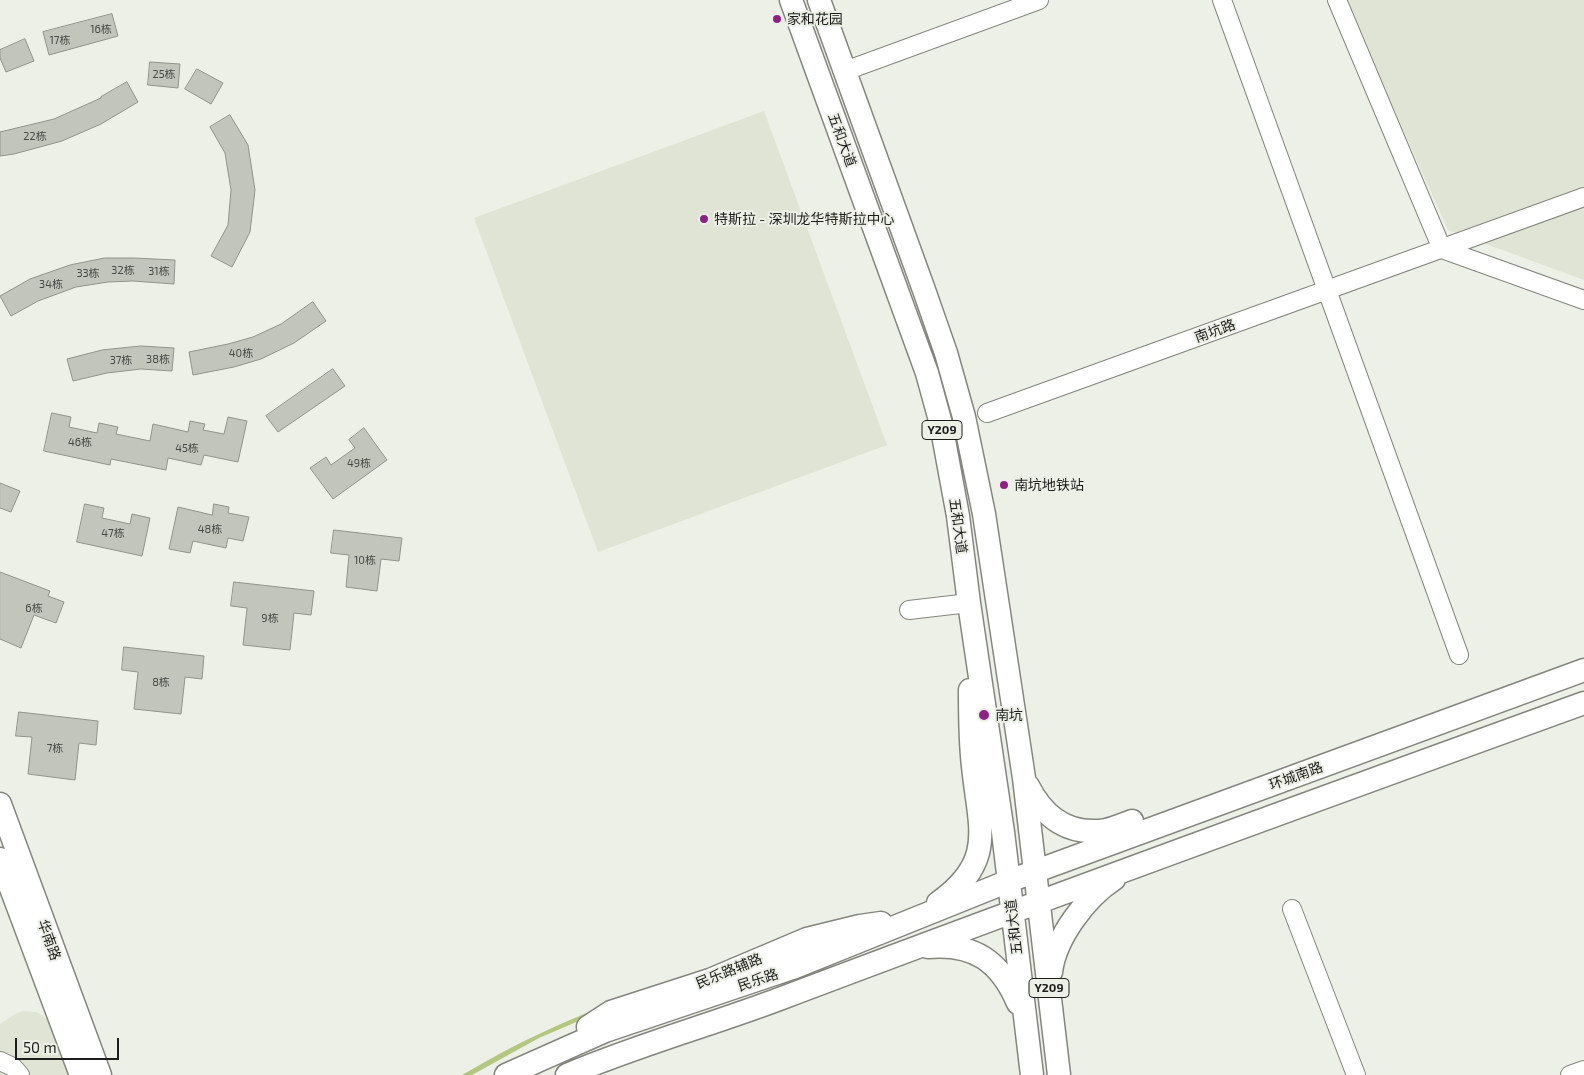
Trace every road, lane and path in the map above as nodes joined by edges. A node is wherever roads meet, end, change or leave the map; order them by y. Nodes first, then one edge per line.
1 (791, 0) edge
2 (819, 0) edge
3 (1039, 0) edge
4 (1222, 0) edge
5 (1337, 0) edge
6 (845, 70) junction
7 (1584, 197) edge
8 (1442, 249) junction
9 (1327, 290) junction
10 (1584, 300) edge
11 (987, 414) dead end
12 (969, 603) junction
13 (909, 610) dead end
14 (1459, 655) dead end
15 (1584, 670) edge
16 (1584, 703) edge
17 (1024, 778) junction
18 (1222, 803) junction
19 (0, 804) edge
20 (1232, 831) junction
21 (0, 859) edge
22 (1133, 867) junction
23 (1035, 872) junction
24 (1009, 882) junction
25 (1039, 901) junction
26 (1292, 909) dead end
27 (1012, 911) junction
28 (917, 918) junction
29 (912, 948) junction
30 (1049, 990) junction
31 (1027, 1030) junction
32 (553, 1053) junction
33 (0, 1061) edge
34 (1584, 1070) edge
35 (20, 1075) edge
36 (81, 1075) edge
37 (100, 1075) edge
38 (506, 1075) edge
39 (567, 1075) edge
40 (1032, 1075) edge
41 (1059, 1075) edge
42 (1356, 1075) edge
43 (1570, 1075) edge

1 - 12 main road, 五和大道 / Y209
2 - 6 main road, 五和大道 / Y209
3 - 6 street
4 - 9 street
5 - 8 street
6 - 17 main road, 五和大道 / Y209
7 - 8 street, 南坑路
8 - 9 street, 南坑路
8 - 10 street
9 - 11 street, 南坑路
9 - 14 street
12 - 13 street
12 - 24 main road, 五和大道 / Y209
12 - 28 main road
15 - 18 main road, 环城南路
16 - 20 main road
17 - 18 main road
17 - 23 main road, 五和大道 / Y209
18 - 20 main road
18 - 23 main road, 环城南路
19 - 37 main road, 华南路
20 - 22 main road
21 - 36 main road, 华南路
22 - 25 main road
22 - 30 main road
23 - 24 main road, 环城南路
23 - 25 main road, 五和大道 / Y209
24 - 27 main road, 五和大道 / Y209
24 - 28 main road, 民乐路
25 - 27 main road
25 - 30 main road, 五和大道 / Y209
26 - 42 street
27 - 29 main road, 民乐路
27 - 31 main road, 五和大道 / Y209
28 - 32 main road, 民乐路
28 - 32 main road, 民乐路辅路
29 - 31 main road
29 - 39 main road, 民乐路
30 - 41 main road, 五和大道 / Y209
31 - 40 main road, 五和大道 / Y209
32 - 38 main road, 民乐路
33 - 35 street
34 - 43 street

